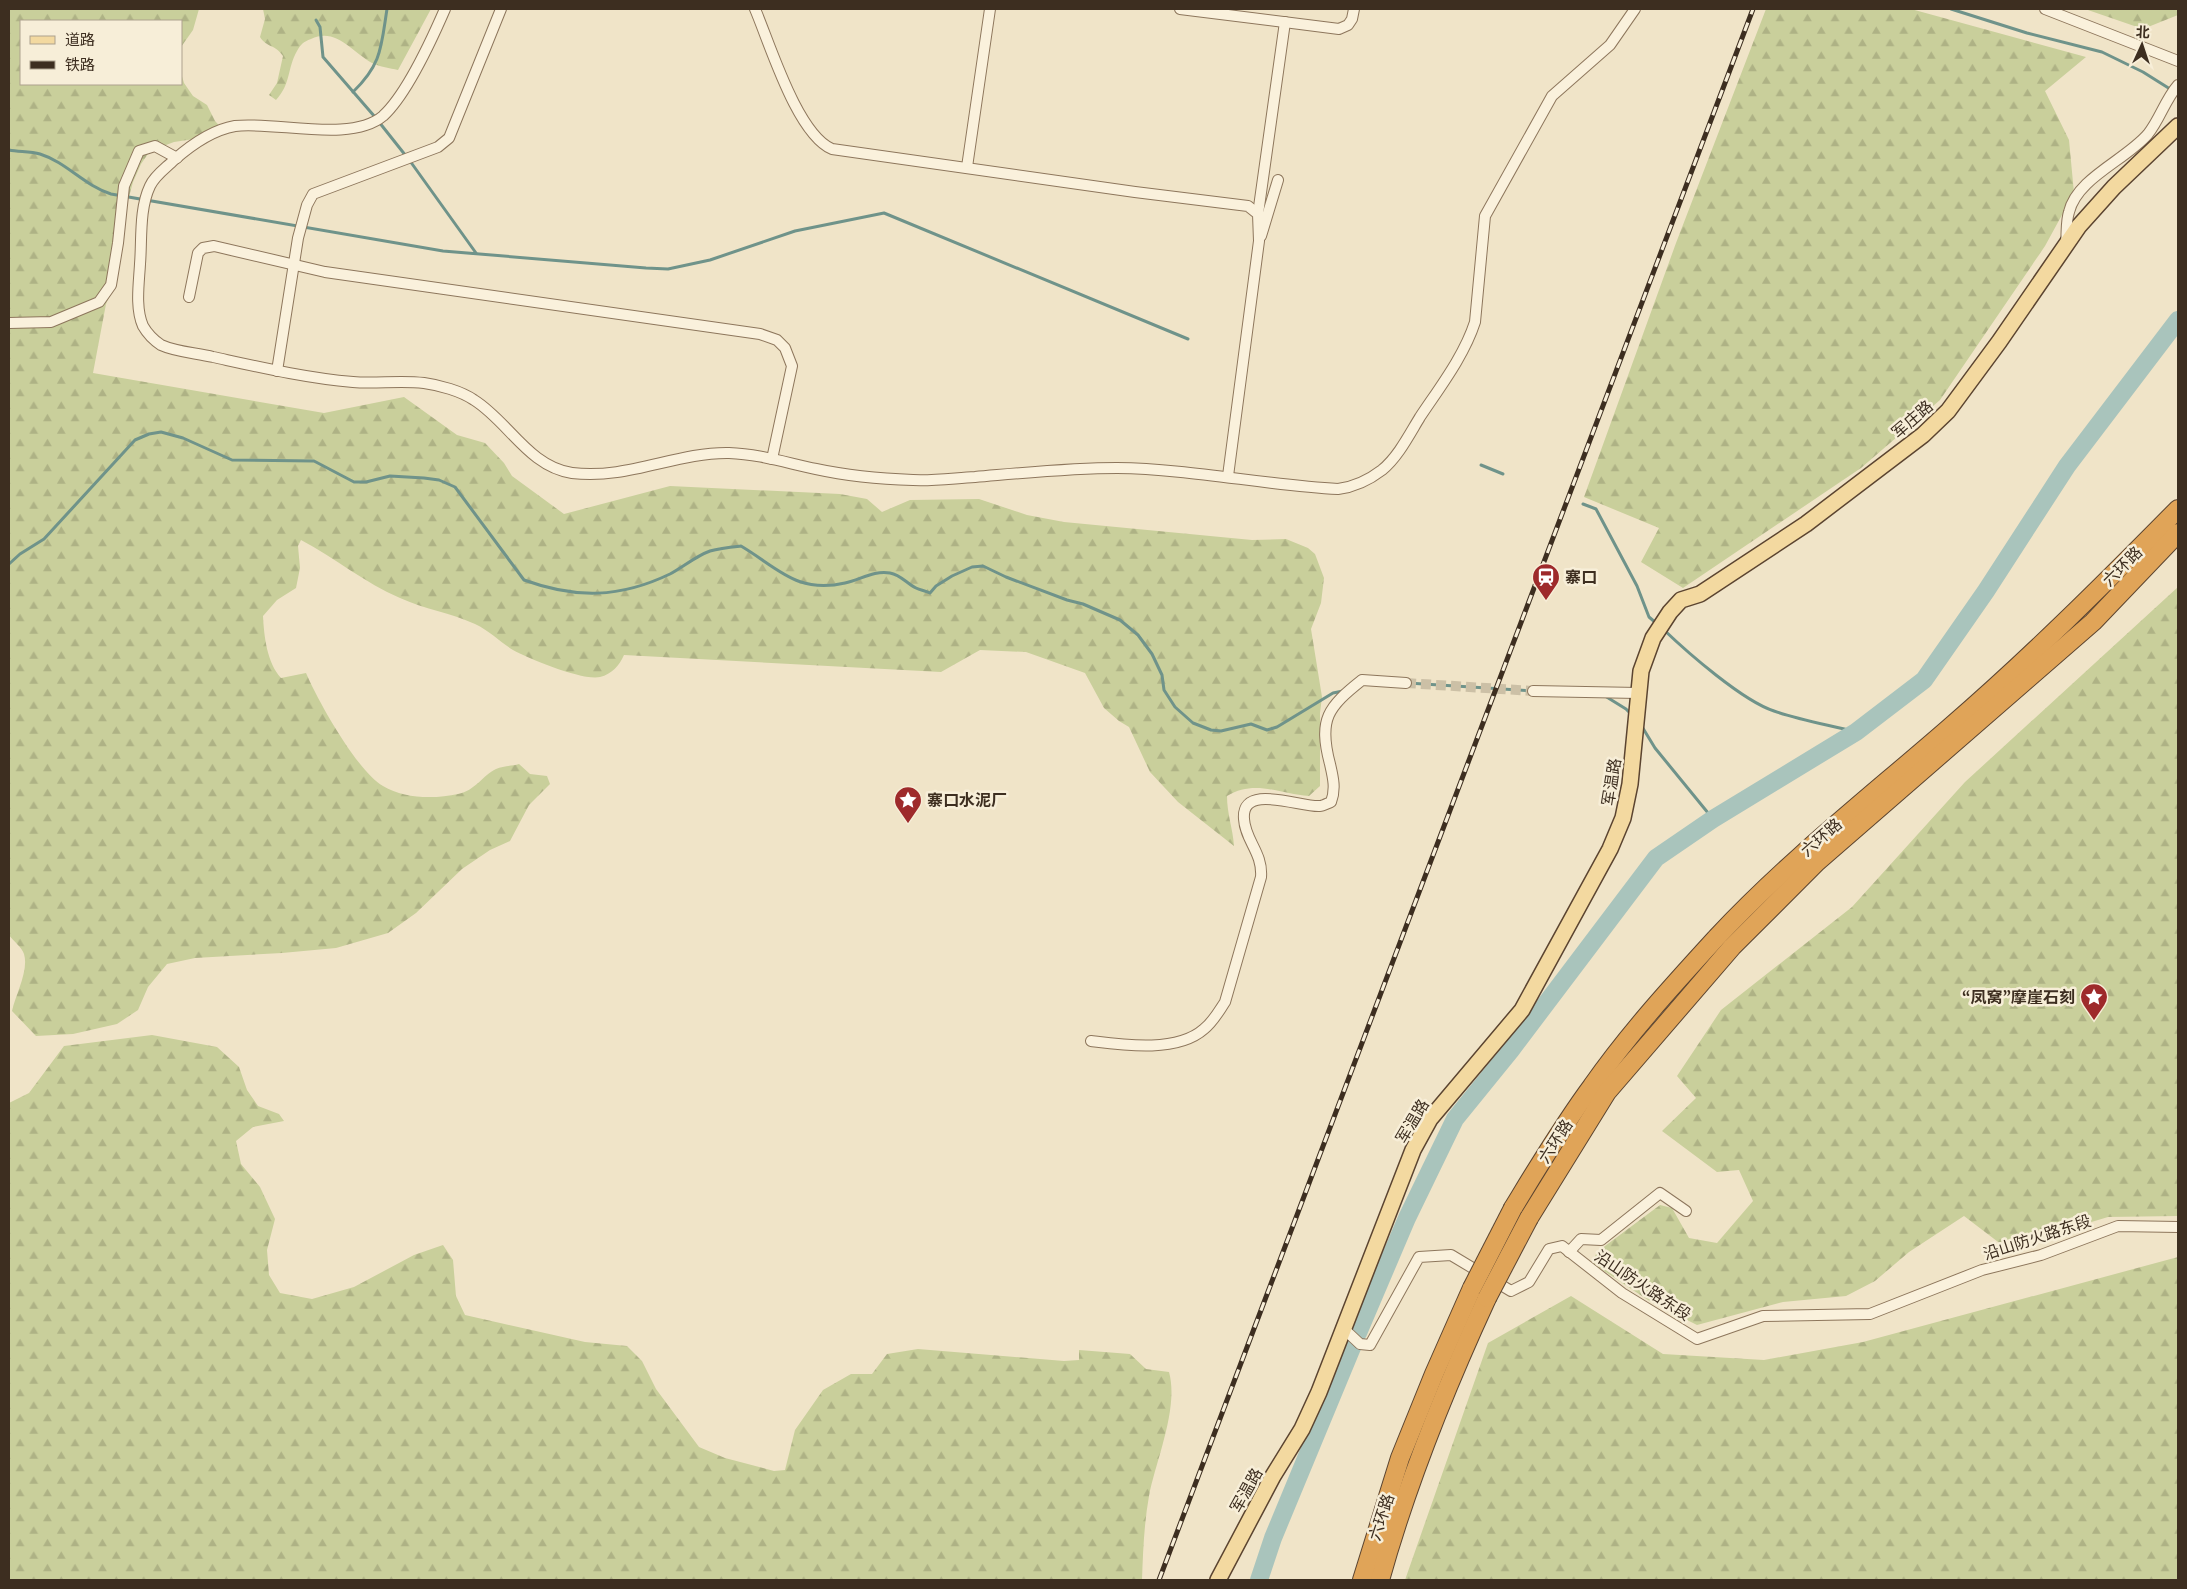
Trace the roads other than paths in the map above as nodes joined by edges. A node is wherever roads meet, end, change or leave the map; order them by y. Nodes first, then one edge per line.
1 (445, 9) edge
2 (501, 9) edge
3 (755, 9) edge
4 (990, 9) edge
5 (1180, 9) edge
6 (1354, 9) edge
7 (1635, 9) edge
8 (2045, 9) edge
9 (1284, 22) junction
10 (2178, 61) edge
11 (2178, 85) edge
12 (2178, 126) edge
13 (177, 158) junction
14 (967, 167) junction
15 (1278, 180) dead end
16 (1258, 214) junction
17 (1259, 241) junction
18 (2066, 244) junction
19 (294, 265) junction
20 (188, 297) dead end
21 (9, 323) edge
22 (276, 371) junction
23 (772, 459) junction
24 (1228, 476) junction
25 (2178, 509) edge
26 (2178, 533) edge
27 (1406, 683) tunnel mouth
28 (1533, 691) tunnel mouth
29 (1638, 693) junction
30 (1091, 1041) dead end
31 (1686, 1211) dead end
32 (2178, 1227) edge
33 (1569, 1252) junction
34 (1343, 1328) junction
35 (1218, 1580) edge
36 (1362, 1580) edge
37 (1380, 1580) edge

1 - 13 street
2 - 19 street
3 - 14 street
4 - 14 street
5 - 9 street
6 - 9 street
7 - 24 street
8 - 10 street
9 - 16 street
11 - 18 street
12 - 18 main road, 军庄路
13 - 21 street
13 - 22 street
14 - 16 street
15 - 17 street
16 - 17 street
17 - 24 street
18 - 29 main road, 军庄路
19 - 20 street
19 - 22 street
19 - 23 street
22 - 23 street
23 - 24 street
25 - 36 highway, 六环路, bridge
26 - 37 highway, 六环路, bridge
27 - 30 street
28 - 29 street
29 - 34 main road, 军温路
31 - 33 street
32 - 33 street, 沿山防火路东段
33 - 34 street
34 - 35 main road, 军温路

